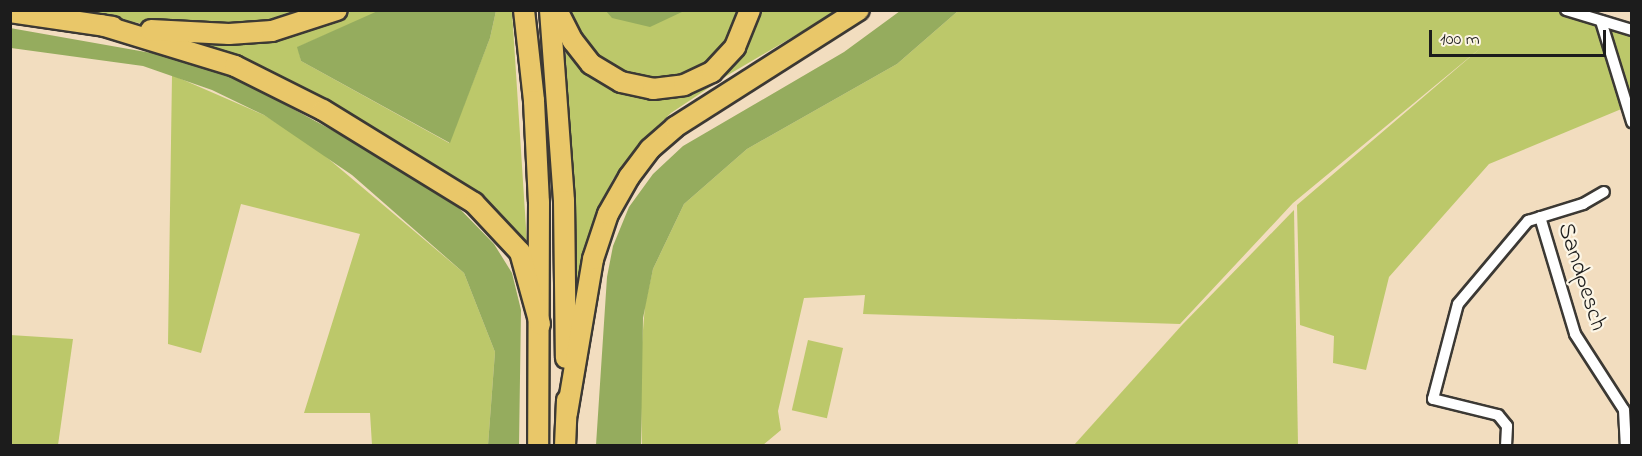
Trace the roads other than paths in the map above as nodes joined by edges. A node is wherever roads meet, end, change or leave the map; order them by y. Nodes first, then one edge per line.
1 (337, 10) edge
2 (524, 10) edge
3 (550, 10) edge
4 (557, 10) edge
5 (750, 10) edge
6 (859, 10) edge
7 (1566, 10) edge
8 (10, 12) edge
9 (1601, 21) junction
10 (101, 25) junction
11 (1632, 30) edge
12 (1632, 122) edge
13 (1604, 192) dead end
14 (1540, 217) junction
15 (540, 324) junction
16 (567, 413) junction
17 (538, 446) edge
18 (566, 446) edge
19 (1506, 446) edge
20 (1626, 446) edge

1 - 10 highway
2 - 15 highway
3 - 16 highway
4 - 5 highway
6 - 16 highway
7 - 9 street
8 - 10 highway
9 - 11 street
9 - 12 street
10 - 15 highway
13 - 14 street
14 - 19 street
14 - 20 street, Sandpesch
15 - 17 highway
16 - 18 highway

